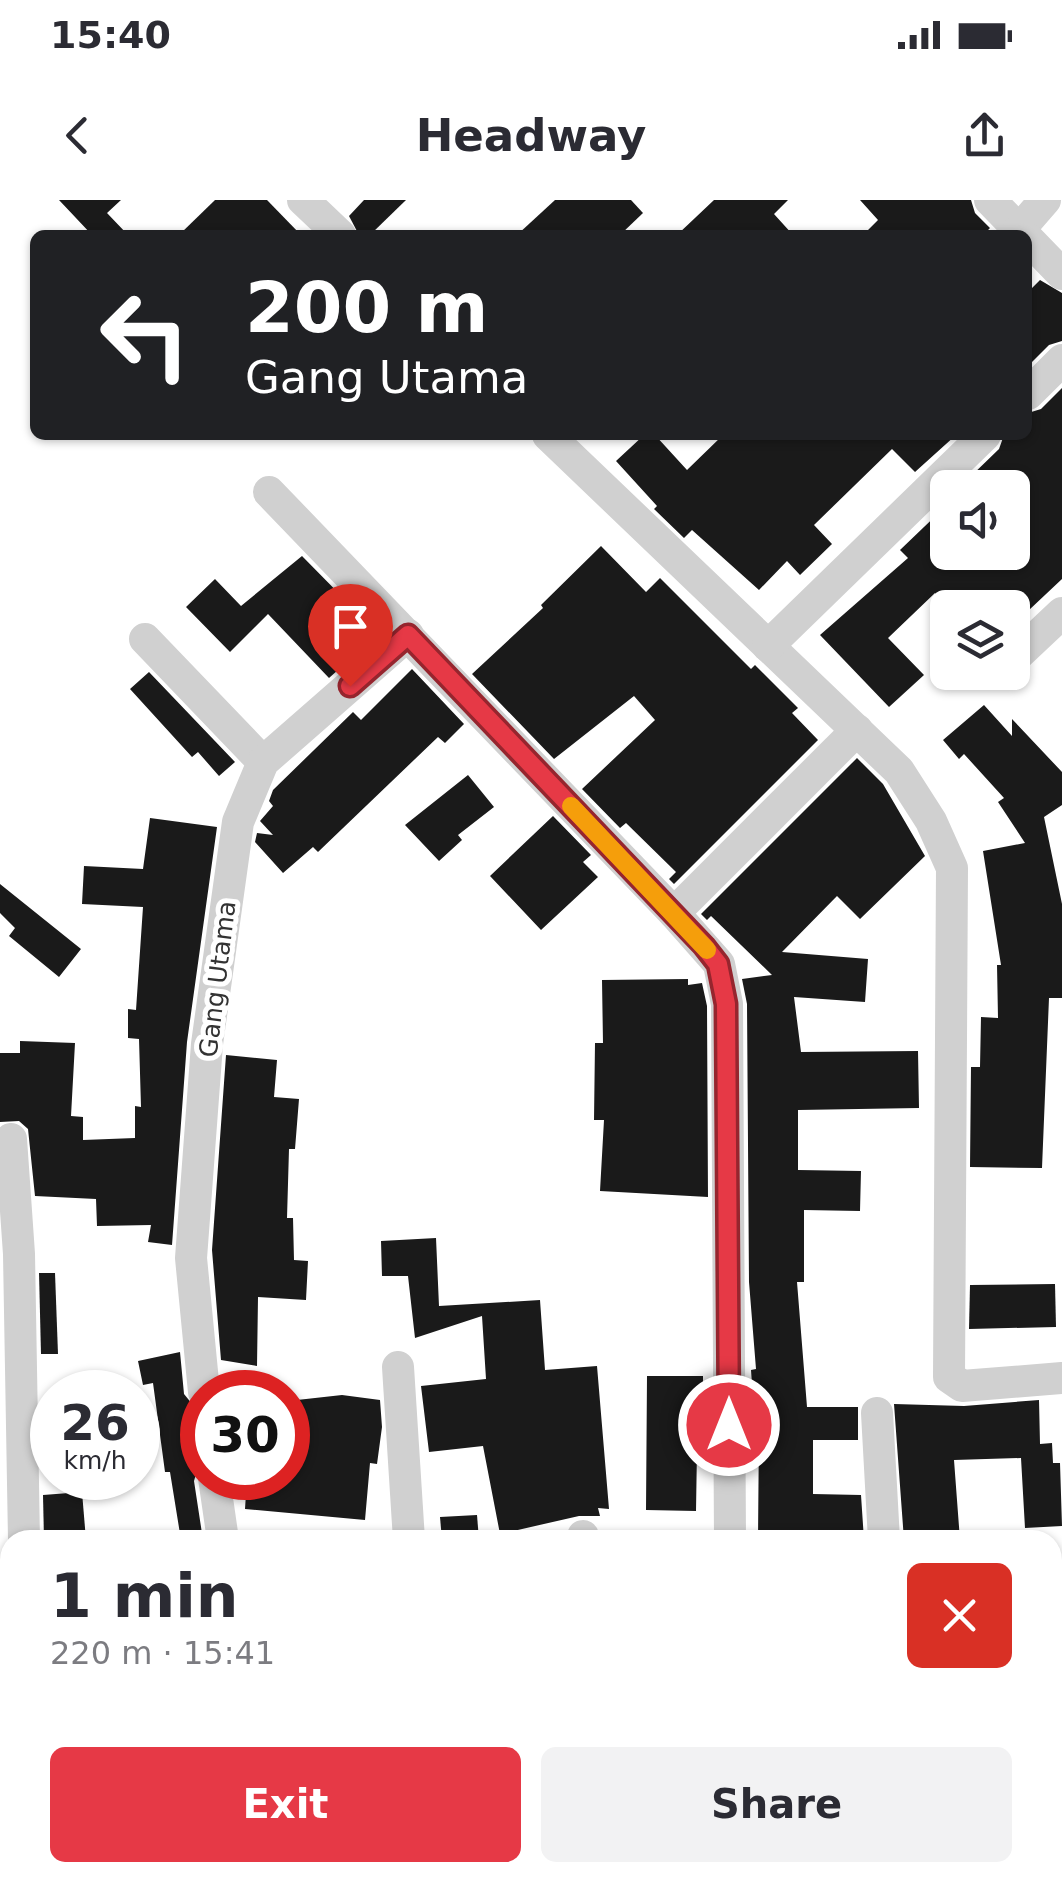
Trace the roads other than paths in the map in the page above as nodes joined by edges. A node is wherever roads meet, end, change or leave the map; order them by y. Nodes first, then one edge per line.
1 (303, 200) edge
2 (1044, 200) edge
3 (1012, 227) edge
4 (335, 230) edge
5 (1032, 246) edge
6 (1062, 274) edge
7 (1062, 360) edge
8 (1032, 390) edge
9 (553, 440) edge
10 (980, 440) edge
11 (269, 492) dead end
12 (1062, 613) edge
13 (408, 635) junction
14 (145, 639) dead end
15 (1030, 643) edge
16 (768, 646) junction
17 (857, 730) junction
18 (262, 762) junction
19 (674, 912) junction
20 (12, 1140) dead end
21 (398, 1367) dead end
22 (202, 1370) edge
23 (1062, 1378) edge
24 (877, 1414) dead end
25 (217, 1500) edge
26 (24, 1530) edge
27 (222, 1530) edge
28 (408, 1530) edge
29 (730, 1530) edge
30 (883, 1530) edge

1 - 4 street
2 - 3 street
5 - 6 street
7 - 8 street
9 - 16 street
10 - 16 street
11 - 13 street
12 - 15 street
13 - 18 street, Gang Utama
13 - 19 street
14 - 18 street
16 - 17 street
17 - 19 street
17 - 23 street
18 - 22 street, Gang Utama
19 - 29 street
20 - 26 street
21 - 28 street
24 - 30 street
25 - 27 street

